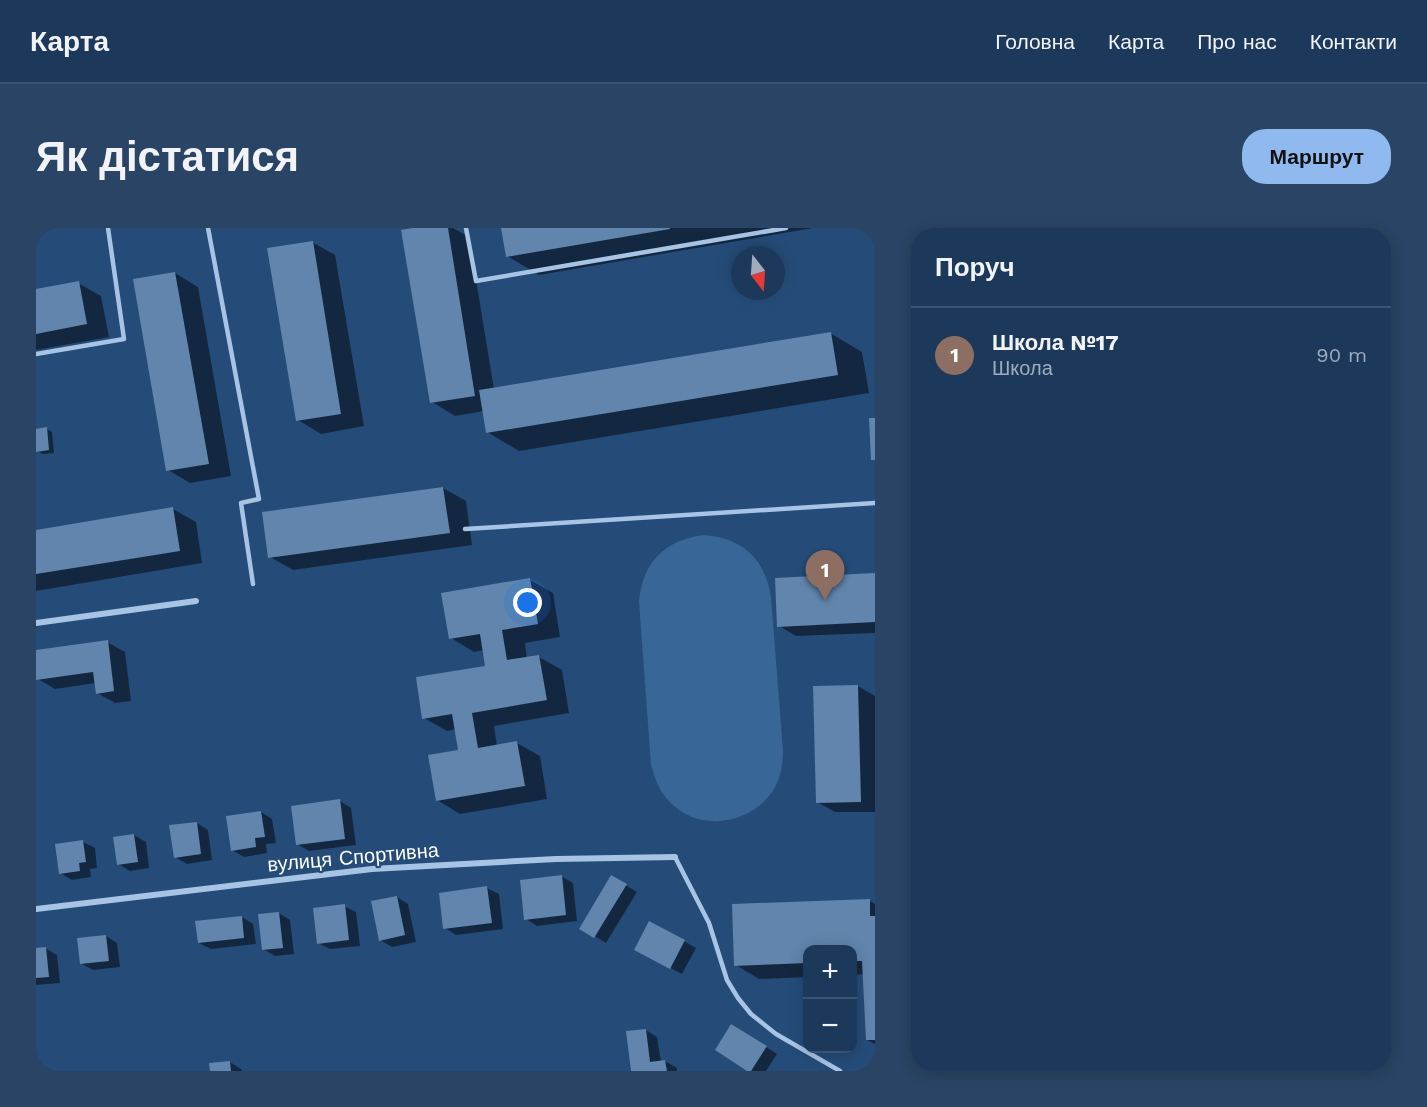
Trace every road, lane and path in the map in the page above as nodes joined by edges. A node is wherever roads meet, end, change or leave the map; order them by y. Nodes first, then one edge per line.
1 (108, 228) edge
2 (208, 228) edge
3 (466, 228) edge
4 (786, 228) edge
5 (36, 354) edge
6 (875, 503) edge
7 (465, 529) dead end
8 (253, 584) dead end
9 (196, 601) dead end
10 (36, 623) edge
11 (675, 856) joint
12 (36, 909) edge
13 (840, 1071) edge

1 - 5 lane
2 - 8 lane
3 - 4 lane
6 - 7 lane
9 - 10 street
11 - 12 street, вулиця Спортивна
11 - 13 lane

